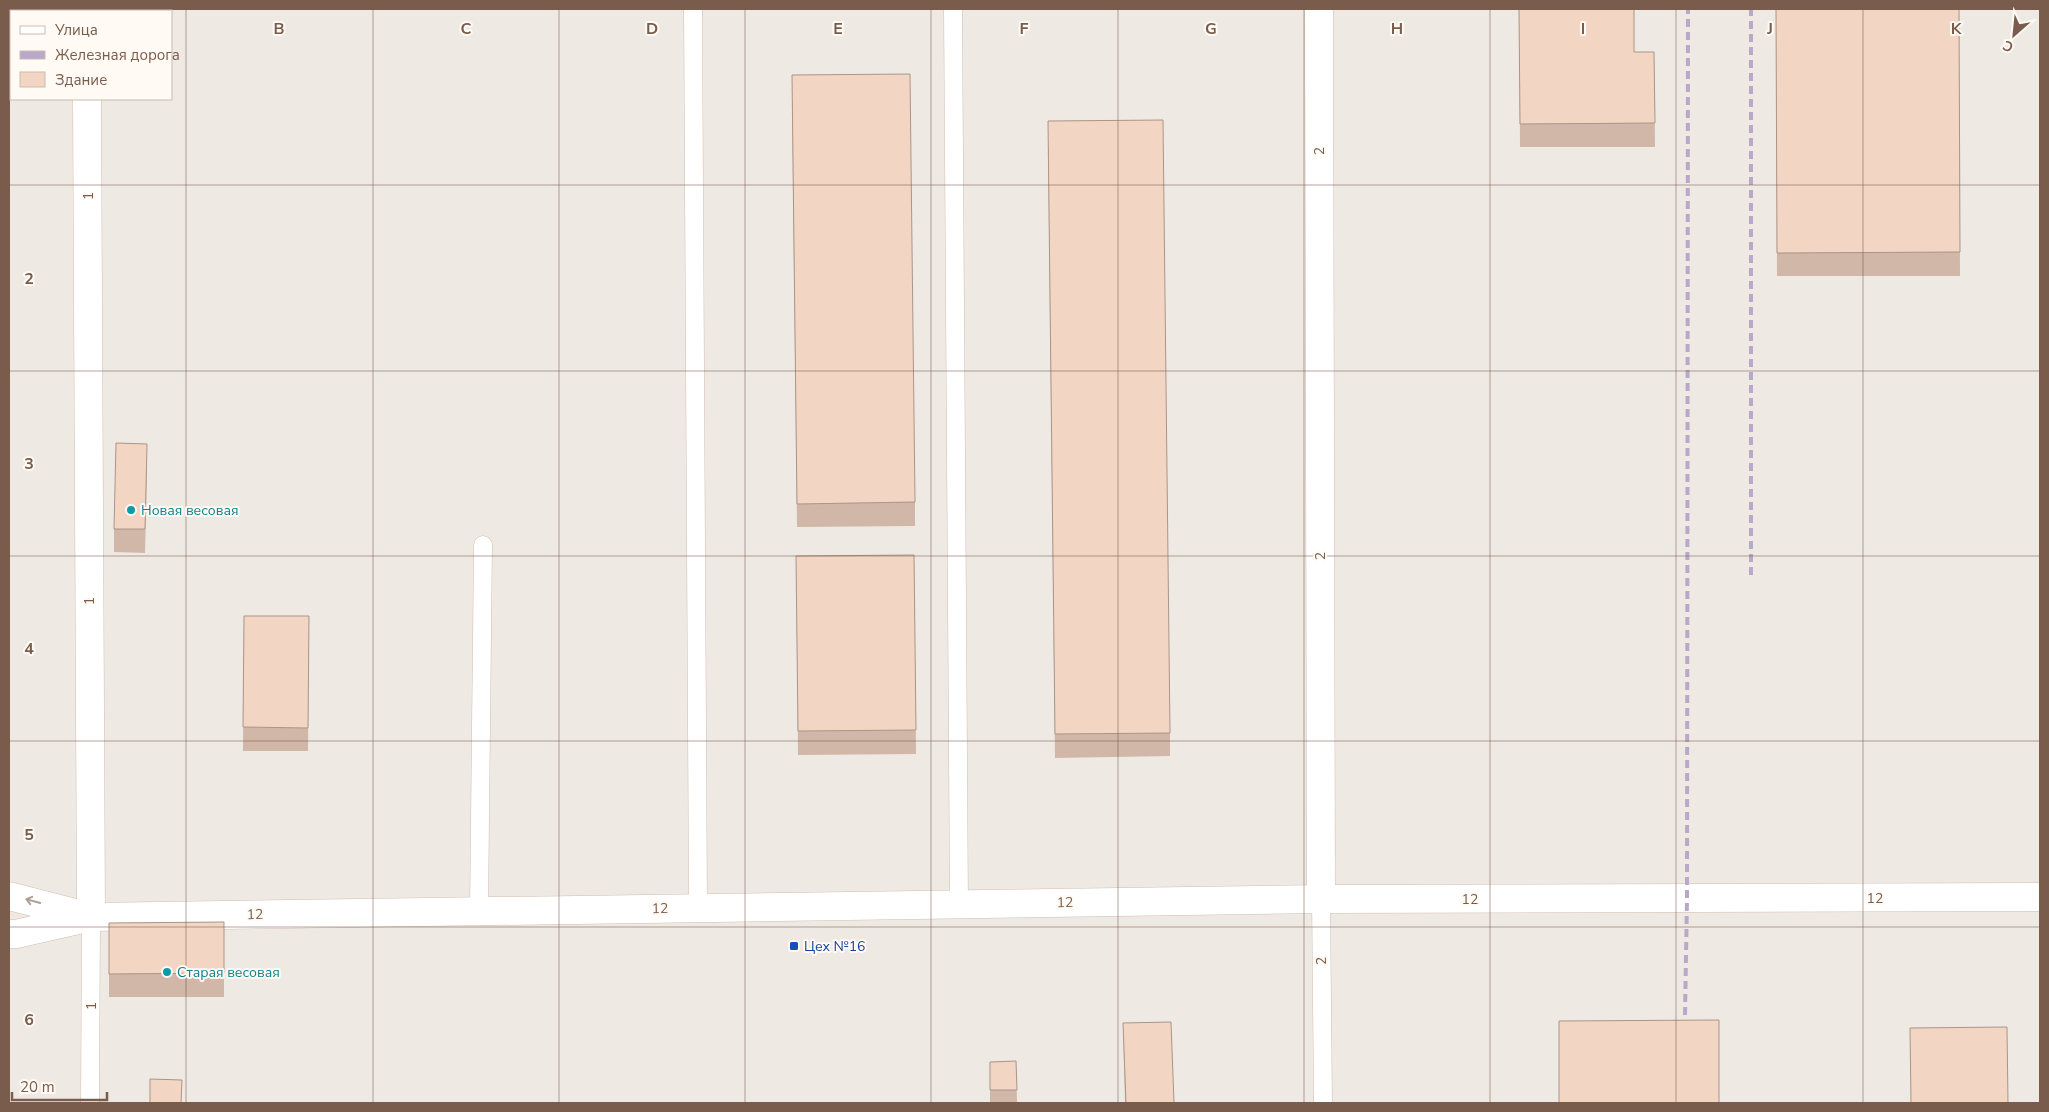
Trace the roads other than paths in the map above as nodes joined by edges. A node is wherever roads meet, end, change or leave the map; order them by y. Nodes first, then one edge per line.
1 (693, 9) edge
2 (953, 9) edge
3 (1319, 9) edge
4 (87, 100) edge
5 (483, 545) dead end
6 (9, 896) edge
7 (2040, 897) edge
8 (1321, 899) junction
9 (959, 904) junction
10 (698, 907) junction
11 (479, 911) junction
12 (91, 917) junction
13 (9, 934) edge
14 (90, 1103) edge
15 (1323, 1103) edge

1 - 10 lane
2 - 9 lane
3 - 8 street, 2
4 - 12 street, 1
5 - 11 lane
12 -> 6 street
7 - 8 street, 12
8 - 9 street, 12
8 - 15 lane, 2
9 - 10 street, 12
10 - 11 street, 12
11 - 12 street, 12
12 - 13 street
12 - 14 lane, 1

